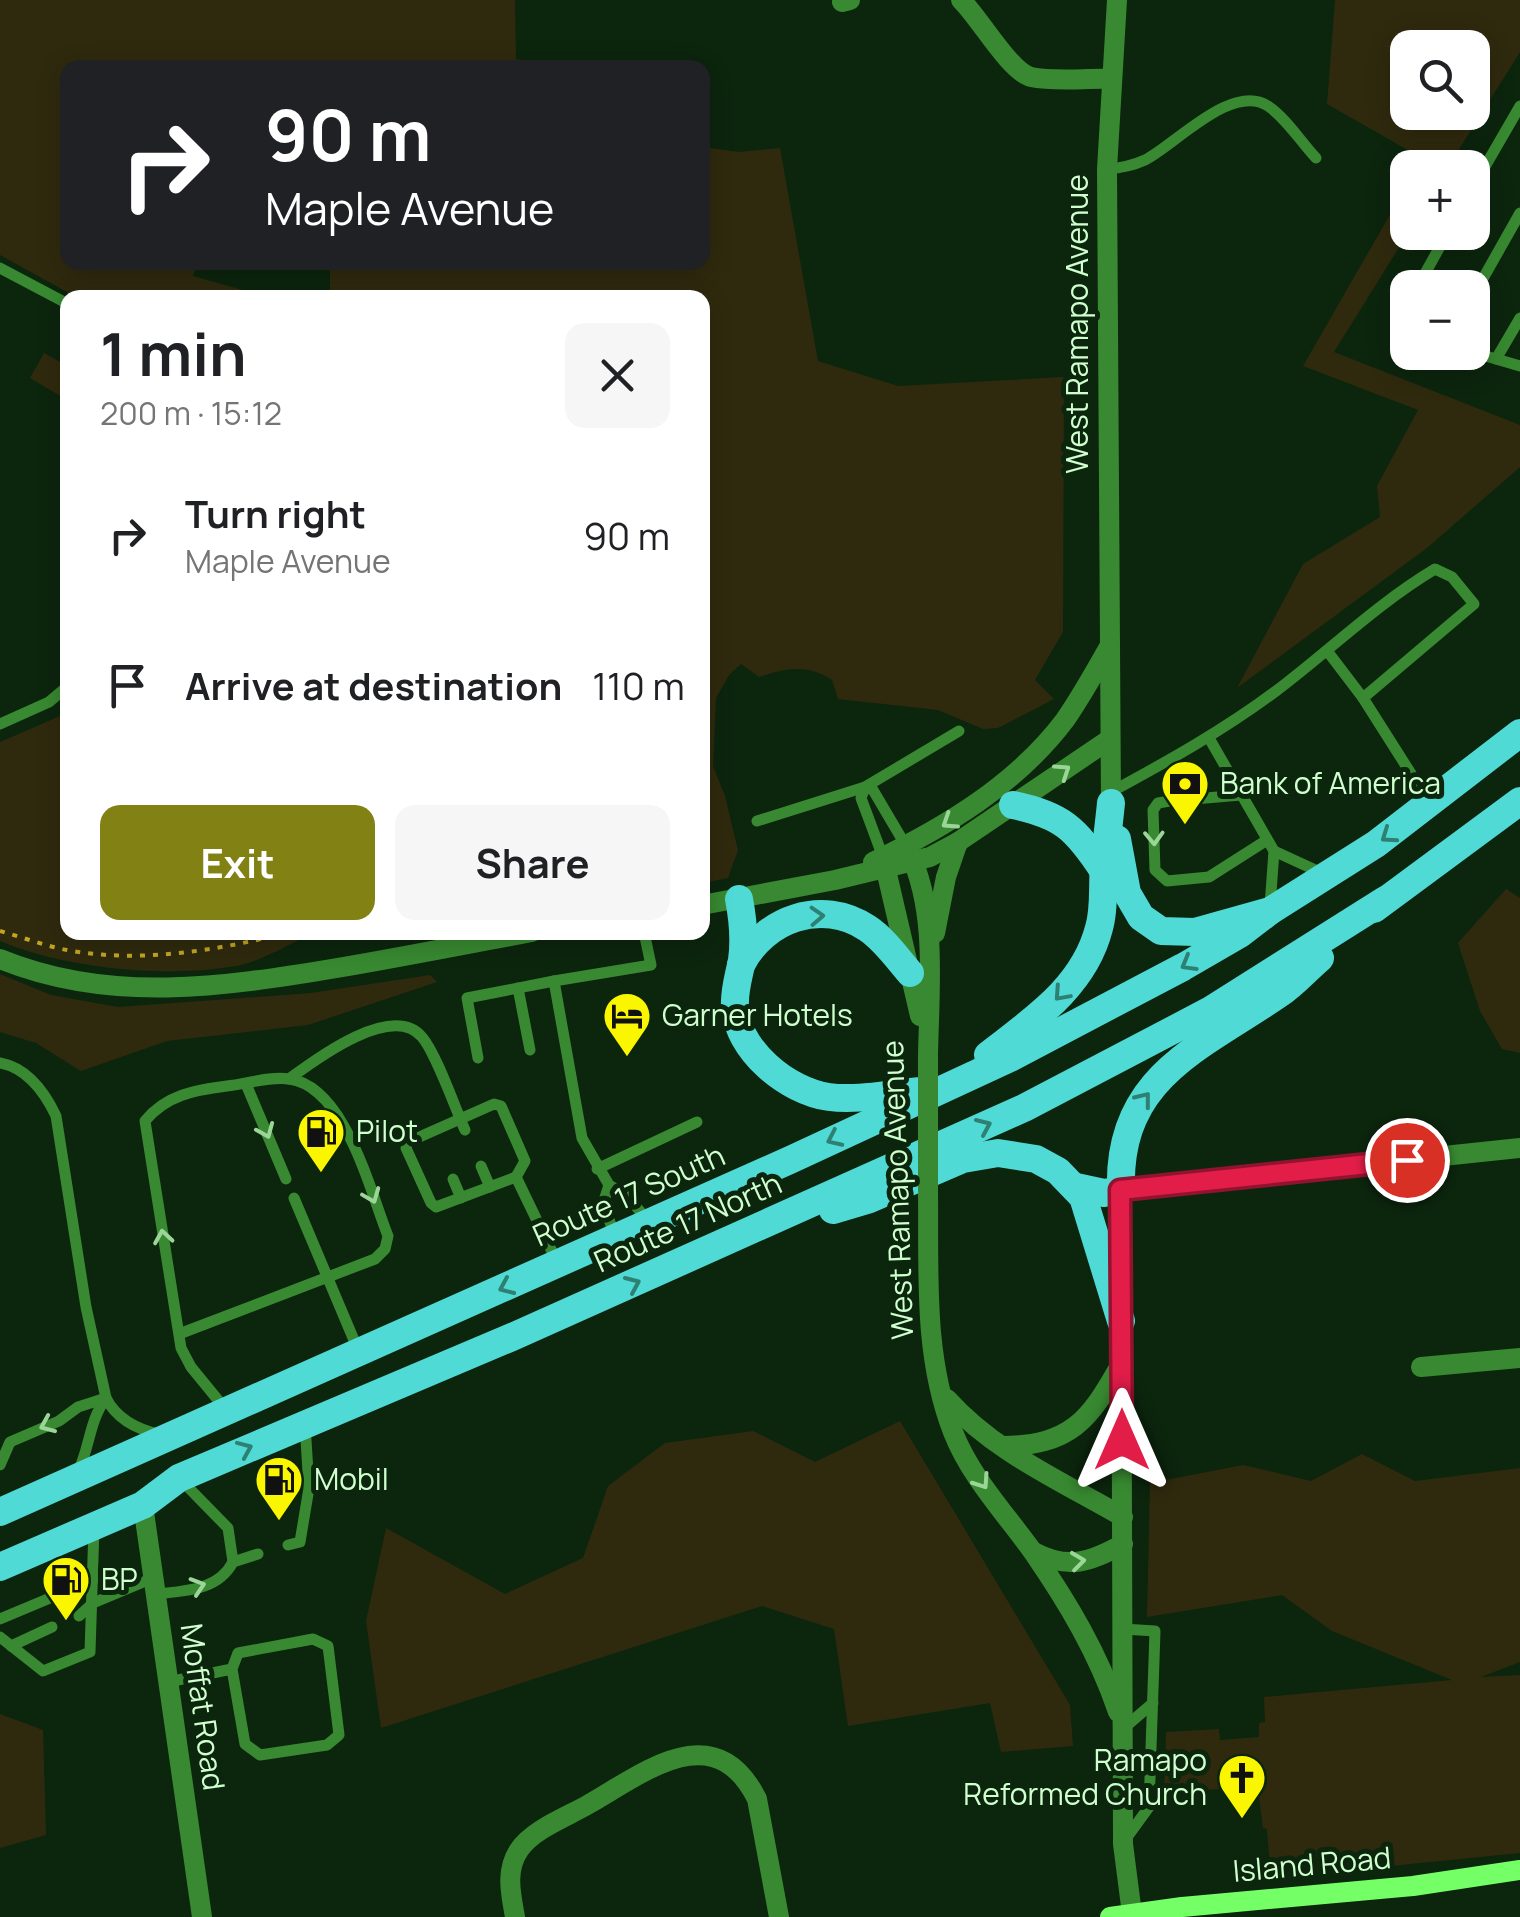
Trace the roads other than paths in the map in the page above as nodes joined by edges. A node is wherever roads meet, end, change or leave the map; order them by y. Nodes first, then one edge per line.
1 (961, 0) edge
2 (1117, 0) edge
3 (1112, 78) junction
4 (1520, 106) edge
5 (1316, 158) dead end
6 (1490, 158) edge
7 (1107, 168) junction
8 (1520, 213) edge
9 (0, 268) edge
10 (1488, 270) edge
11 (60, 300) edge
12 (1520, 318) edge
13 (1490, 357) edge
14 (1496, 359) junction
15 (1520, 366) edge
16 (1110, 648) junction
17 (1328, 652) junction
18 (60, 693) edge
19 (1363, 698) junction
20 (0, 724) edge
21 (959, 731) dead end
22 (1520, 733) edge
23 (1110, 738) junction
24 (1208, 738) junction
25 (865, 787) junction
26 (1241, 795) junction
27 (1111, 798) junction
28 (1194, 799) dead end
29 (1170, 800) dead end
30 (1432, 804) junction
31 (1518, 804) edge
32 (1013, 806) junction
33 (757, 821) dead end
34 (958, 842) junction
35 (1271, 845) junction
36 (909, 854) junction
37 (884, 862) junction
38 (1104, 870) junction
39 (1327, 875) junction
40 (739, 899) junction
41 (1384, 900) junction
42 (710, 904) edge
43 (1270, 911) junction
44 (489, 940) edge
45 (646, 940) edge
46 (0, 959) edge
47 (741, 966) junction
48 (919, 981) junction
49 (554, 982) junction
50 (518, 988) junction
51 (530, 1050) dead end
52 (478, 1058) dead end
53 (0, 1063) edge
54 (290, 1079) junction
55 (246, 1084) junction
56 (944, 1088) junction
57 (697, 1122) dead end
58 (462, 1124) junction
59 (1520, 1148) edge
60 (481, 1166) dead end
61 (597, 1169) junction
62 (516, 1177) junction
63 (286, 1178) dead end
64 (452, 1179) dead end
65 (609, 1186) junction
66 (490, 1187) junction
67 (1076, 1187) junction
68 (1120, 1190) junction
69 (294, 1198) dead end
70 (462, 1198) junction
71 (650, 1222) junction
72 (616, 1238) junction
73 (736, 1238) junction
74 (558, 1264) junction
75 (327, 1277) junction
76 (1121, 1321) junction
77 (179, 1334) junction
78 (359, 1352) junction
79 (1520, 1358) edge
80 (1122, 1362) junction
81 (1421, 1367) dead end
82 (943, 1394) junction
83 (106, 1398) junction
84 (228, 1411) junction
85 (305, 1424) junction
86 (171, 1437) junction
87 (1001, 1446) junction
88 (0, 1465) edge
89 (179, 1478) junction
90 (75, 1479) junction
91 (143, 1505) junction
92 (0, 1512) edge
93 (1123, 1518) junction
94 (94, 1526) junction
95 (1123, 1544) junction
96 (288, 1545) dead end
97 (1032, 1551) junction
98 (258, 1554) dead end
99 (232, 1562) junction
100 (0, 1566) edge
101 (93, 1580) junction
102 (154, 1586) junction
103 (93, 1603) junction
104 (79, 1616) dead end
105 (0, 1619) edge
106 (52, 1628) dead end
107 (1123, 1629) junction
108 (5, 1642) edge
109 (232, 1669) junction
110 (168, 1682) junction
111 (1153, 1704) junction
112 (1124, 1728) junction
113 (1122, 1844) junction
114 (1520, 1870) edge
115 (1132, 1916) edge
116 (202, 1917) edge
117 (515, 1917) edge
118 (779, 1917) edge
119 (1110, 1917) edge

1 - 3 street
2 - 3 street, West Ramapo Avenue
3 - 7 street, West Ramapo Avenue
4 - 6 lane
5 - 7 lane
7 - 16 street, West Ramapo Avenue
8 - 10 lane
9 - 11 lane
12 - 14 lane
13 - 14 lane
14 - 15 lane
16 - 23 street, West Ramapo Avenue
16 -> 36 street
17 - 19 lane
17 - 19 lane
17 - 24 lane
18 - 20 lane
19 - 30 lane
21 - 25 lane
22 - 30 highway
23 - 27 street, West Ramapo Avenue
32 -> 23 street
24 - 26 lane
24 - 27 lane
25 - 33 lane
25 - 36 lane
25 - 37 lane
26 - 28 lane
26 - 35 lane
27 - 38 highway
27 - 43 highway
29 -> 35 lane
30 -> 39 highway
31 - 41 highway
32 - 34 street
32 - 38 highway
34 - 36 street
34 - 48 street
35 - 39 lane
35 - 43 lane
36 - 37 street
36 - 48 street
37 - 40 street
37 - 48 street
38 -> 56 highway
39 - 43 highway
40 - 42 street
40 - 47 highway
68 -> 41 highway
73 -> 41 highway, Route 17 North
43 -> 56 highway, Route 17 South
44 - 46 street
45 - 49 lane
47 -> 48 highway
47 - 56 highway
48 - 82 street, West Ramapo Avenue, bridge
49 - 50 lane
49 - 61 lane
50 - 51 lane
50 - 52 lane
53 - 83 lane
54 - 55 lane
54 - 58 lane
54 -> 75 lane
55 -> 63 lane
77 -> 55 lane
56 -> 71 highway, Route 17 South
57 - 61 lane
58 - 62 lane
58 - 70 lane
59 - 68 street
60 - 66 lane
61 - 65 lane
62 - 66 lane
62 - 74 lane
64 - 70 lane
65 - 71 lane
65 - 72 lane
66 - 70 lane
67 - 68 highway
67 - 73 highway
67 - 76 highway
68 - 76 street
69 - 75 lane
71 - 72 highway, Route 17 South
72 - 74 highway, Route 17 South
85 -> 73 highway, Route 17 North
74 -> 78 highway, Route 17 South
75 - 77 lane
75 - 78 lane
76 - 80 street
77 - 84 lane
78 - 84 highway, Route 17 South
79 - 81 street
80 - 87 street
80 - 93 street
82 - 87 street
82 -> 97 street, West Ramapo Avenue
83 - 86 lane
83 -> 88 lane
83 - 90 lane
84 - 86 highway, Route 17 South
89 -> 85 highway, Route 17 North
85 - 96 lane
86 - 90 highway, Route 17 South
87 - 93 street
89 - 91 highway, Route 17 North
89 - 99 lane
90 - 92 highway, Route 17 South
91 - 94 highway, Route 17 North
91 - 102 street, Moffat Road
93 - 95 street
94 - 100 highway, Route 17 North
94 - 101 lane
97 -> 95 street
95 - 107 street
97 - 112 street, West Ramapo Avenue
98 - 99 lane
102 -> 99 lane
101 - 103 lane
101 - 105 lane
102 - 103 lane
102 - 110 street, Moffat Road
103 - 104 lane
103 - 108 lane
106 - 108 lane
107 - 111 lane
107 - 112 street
109 - 109 lane
109 - 110 lane
110 - 116 street, Moffat Road
111 - 112 lane
111 - 113 lane
112 - 113 street
113 - 115 street
114 - 115 main road, Island Road
115 - 119 main road, Island Road
117 - 118 street

